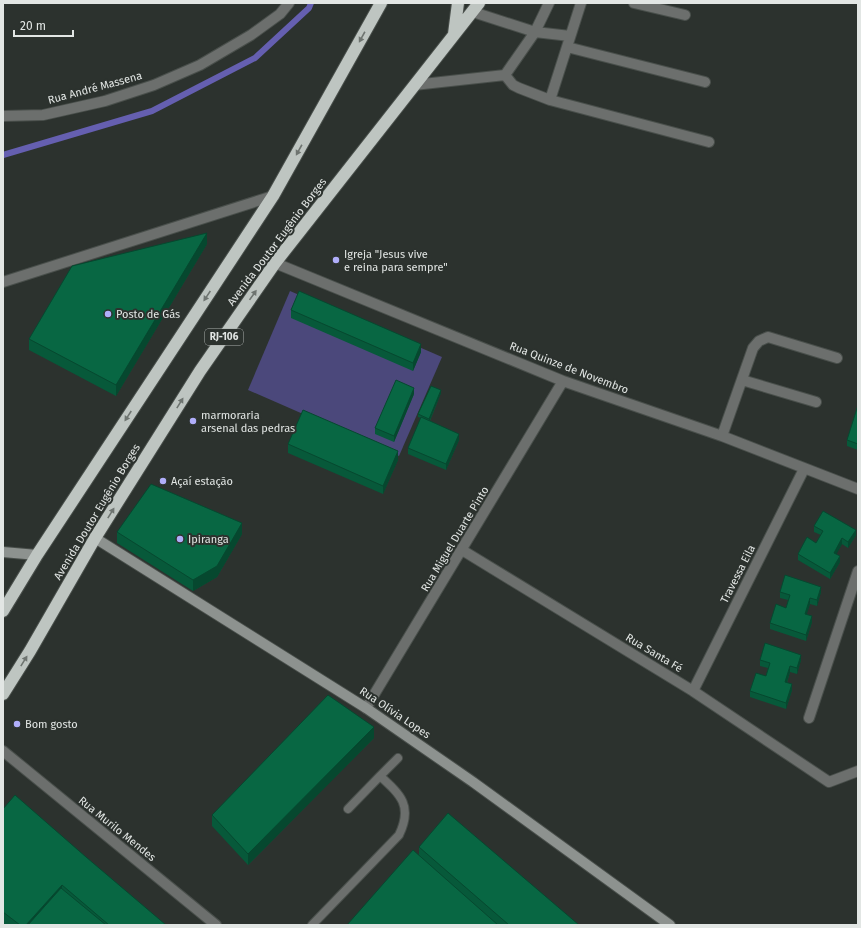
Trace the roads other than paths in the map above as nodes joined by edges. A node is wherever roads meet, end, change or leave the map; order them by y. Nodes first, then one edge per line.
1 (289, 3) edge
2 (382, 3) edge
3 (458, 3) edge
4 (549, 3) edge
5 (581, 3) edge
6 (634, 3) edge
7 (476, 8) edge
8 (685, 15) dead end
9 (535, 32) junction
10 (454, 36) junction
11 (569, 42) junction
12 (505, 75) junction
13 (705, 82) dead end
14 (414, 85) junction
15 (550, 100) junction
16 (3, 116) edge
17 (709, 142) dead end
18 (273, 196) junction
19 (275, 263) junction
20 (3, 282) edge
21 (837, 358) dead end
22 (742, 380) junction
23 (563, 381) junction
24 (816, 402) dead end
25 (722, 436) junction
26 (804, 469) junction
27 (858, 489) edge
28 (95, 538) junction
29 (462, 550) junction
30 (3, 552) edge
31 (37, 555) junction
32 (858, 571) edge
33 (3, 611) edge
34 (693, 691) junction
35 (3, 694) edge
36 (366, 708) junction
37 (809, 718) dead end
38 (3, 751) edge
39 (398, 758) dead end
40 (858, 771) edge
41 (380, 776) junction
42 (348, 809) dead end
43 (216, 925) edge
44 (312, 925) edge
45 (670, 925) edge

1 - 16 street, Rua André Massena
2 -> 18 highway
3 - 10 highway
4 - 9 street
5 - 11 street
6 - 8 street
7 - 9 street
7 - 10 highway, Avenida Doutor Eugênio Borges / RJ-106
9 - 11 street
9 - 12 street
10 - 14 highway, Avenida Doutor Eugênio Borges / RJ-106
11 - 13 street
11 - 15 street
12 - 14 street
12 - 15 street
14 - 19 highway, Avenida Doutor Eugênio Borges / RJ-106
15 - 17 street
18 - 20 street
18 -> 31 highway
19 - 23 street, Rua Quinze de Novembro
28 -> 19 highway, Avenida Doutor Eugênio Borges / RJ-106
21 - 22 street
22 - 24 street
22 - 25 street
23 - 25 street, Rua Quinze de Novembro
23 - 29 street, Rua Miguel Duarte Pinto
25 - 26 street, Rua Quinze de Novembro
26 - 27 street, Rua Quinze de Novembro
26 - 34 street, Travessa Eila
35 -> 28 highway, Avenida Doutor Eugênio Borges / RJ-106
28 - 36 street, Rua Olívia Lopes
29 - 34 street, Rua Santa Fé
29 - 36 street, Rua Miguel Duarte Pinto
30 - 31 street
31 - 33 highway
32 - 37 street
34 - 40 street, Rua Santa Fé
36 - 45 street, Rua Olívia Lopes
38 - 43 street, Rua Murilo Mendes
39 - 41 lane
41 - 42 lane
41 - 44 lane

